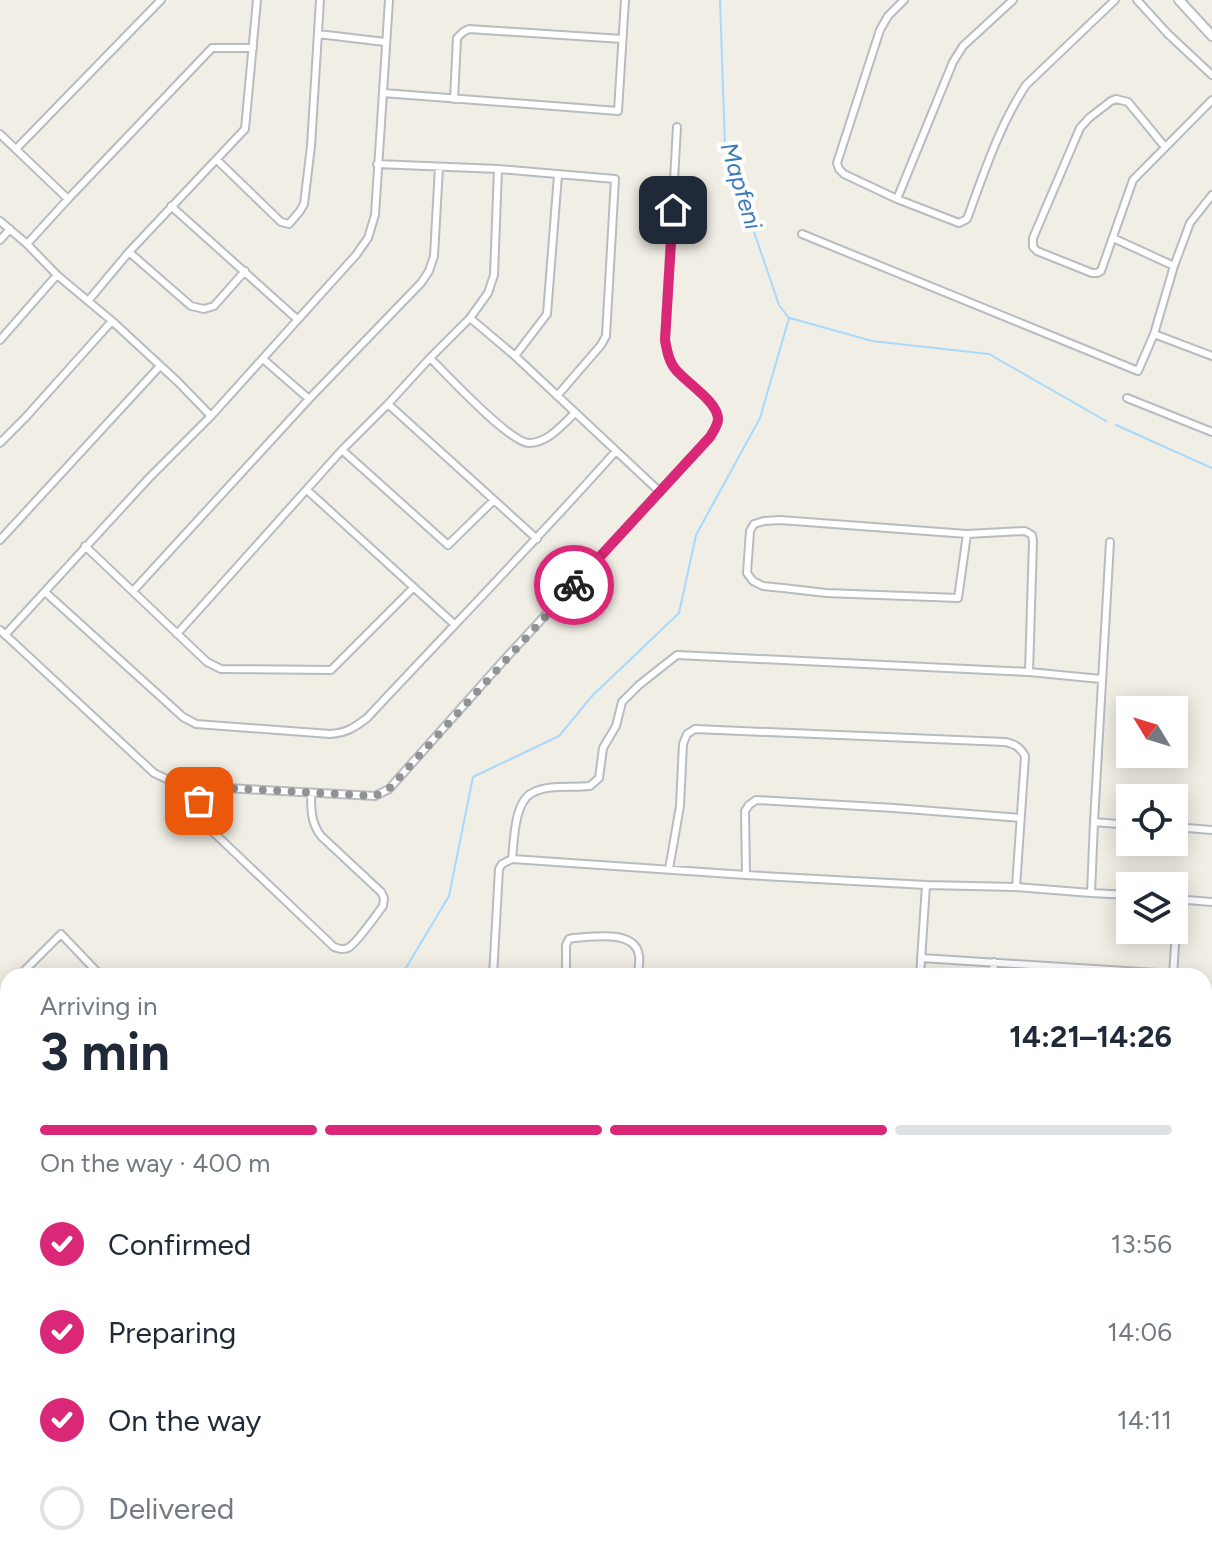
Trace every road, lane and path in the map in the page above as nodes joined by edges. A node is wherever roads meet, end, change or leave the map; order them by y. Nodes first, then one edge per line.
1 (161, 0) edge
2 (257, 0) edge
3 (320, 0) edge
4 (389, 0) edge
5 (625, 0) edge
6 (904, 0) edge
7 (1013, 0) edge
8 (1115, 0) edge
9 (1137, 0) edge
10 (1179, 0) edge
11 (318, 34) junction
12 (1212, 36) edge
13 (622, 39) junction
14 (385, 42) junction
15 (253, 48) junction
16 (1212, 75) edge
17 (383, 93) junction
18 (454, 99) junction
19 (1212, 100) edge
20 (677, 127) dead end
21 (0, 134) edge
22 (1165, 147) junction
23 (16, 149) junction
24 (217, 160) junction
25 (377, 164) junction
26 (439, 167) junction
27 (498, 169) junction
28 (558, 175) junction
29 (1212, 195) edge
30 (68, 199) junction
31 (897, 199) junction
32 (171, 206) junction
33 (0, 221) edge
34 (10, 229) junction
35 (802, 234) dead end
36 (1113, 238) junction
37 (0, 240) edge
38 (27, 244) junction
39 (129, 252) junction
40 (1174, 266) junction
41 (245, 271) junction
42 (57, 275) junction
43 (88, 301) junction
44 (470, 318) junction
45 (297, 319) junction
46 (112, 321) junction
47 (1154, 334) junction
48 (0, 340) edge
49 (515, 356) junction
50 (1212, 356) edge
51 (430, 358) junction
52 (263, 359) junction
53 (160, 366) junction
54 (557, 396) junction
55 (1127, 398) dead end
56 (309, 399) junction
57 (388, 404) junction
58 (575, 413) junction
59 (211, 416) junction
60 (1212, 432) edge
61 (0, 443) edge
62 (342, 450) junction
63 (616, 451) junction
64 (307, 490) junction
65 (660, 492) junction
66 (494, 500) junction
67 (967, 534) junction
68 (537, 539) junction
69 (0, 540) edge
70 (1110, 542) dead end
71 (85, 546) junction
72 (413, 588) junction
73 (133, 591) junction
74 (45, 592) junction
75 (454, 624) junction
76 (2, 633) edge
77 (177, 634) junction
78 (1029, 672) junction
79 (1101, 679) junction
80 (207, 787) junction
81 (311, 793) junction
82 (1020, 818) junction
83 (1094, 822) junction
84 (1116, 824) edge
85 (1188, 828) edge
86 (1212, 830) edge
87 (512, 859) junction
88 (669, 869) junction
89 (746, 875) junction
90 (926, 885) junction
91 (1016, 887) junction
92 (1091, 893) junction
93 (1116, 894) edge
94 (1188, 900) edge
95 (1212, 902) edge
96 (1174, 944) edge
97 (921, 958) junction
98 (994, 962) junction
99 (27, 968) edge
100 (93, 968) edge
101 (493, 968) edge
102 (566, 968) edge
103 (638, 968) edge
104 (920, 968) edge
105 (994, 968) edge
106 (1077, 968) edge
107 (1173, 968) edge

1 - 23 street
2 - 15 street
3 - 11 street
4 - 14 street
5 - 13 street
6 - 31 street
7 - 31 street
8 - 31 street
9 - 16 street
10 - 12 street
11 - 14 street
11 - 24 street
13 - 18 street
13 - 18 street
14 - 17 street
15 - 24 street
15 - 30 street
17 - 18 street
17 - 25 street
19 - 22 street
20 - 65 street
21 - 23 street
22 - 36 street
22 - 36 street
23 - 30 street
24 - 32 street
25 - 26 street
25 - 45 street
26 - 27 street
26 - 56 street
27 - 28 street
27 - 44 street
28 - 49 street
28 - 54 street
29 - 40 street
30 - 38 street
32 - 39 street
32 - 41 street
33 - 34 street
34 - 37 street
34 - 38 street
35 - 47 street
36 - 40 street
38 - 42 street
39 - 41 street
39 - 43 street
40 - 47 street
41 - 45 street
42 - 43 street
42 - 48 street
43 - 46 street
44 - 49 street
44 - 51 street
45 - 52 street
46 - 53 street
46 - 61 street
47 - 50 street
49 - 54 street
51 - 57 street
51 - 58 street
52 - 56 street
52 - 59 street
53 - 59 street
53 - 69 street
54 - 58 street
55 - 60 street
56 - 73 street
57 - 62 street
57 - 66 street
58 - 63 street
59 - 71 street
62 - 64 street
62 - 66 street
63 - 65 street
63 - 68 street
64 - 72 street
64 - 77 street
65 - 81 street
66 - 68 street
67 - 67 street
67 - 78 street
68 - 75 street
70 - 79 street
71 - 73 street
71 - 74 street
72 - 75 street
72 - 77 street
73 - 77 street
74 - 75 street
74 - 76 street
76 - 80 street
78 - 79 street
78 - 87 street
79 - 83 street
80 - 81 street
80 - 81 street
82 - 88 street
82 - 89 street
82 - 91 street
83 - 84 street
83 - 92 street
85 - 86 street
87 - 88 street
87 - 101 street
88 - 89 street
89 - 90 street
90 - 91 street
90 - 97 street
91 - 92 street
92 - 93 street
94 - 95 street
96 - 107 street
97 - 98 street
97 - 104 street
98 - 105 street
98 - 106 street
99 - 100 street
102 - 103 street

